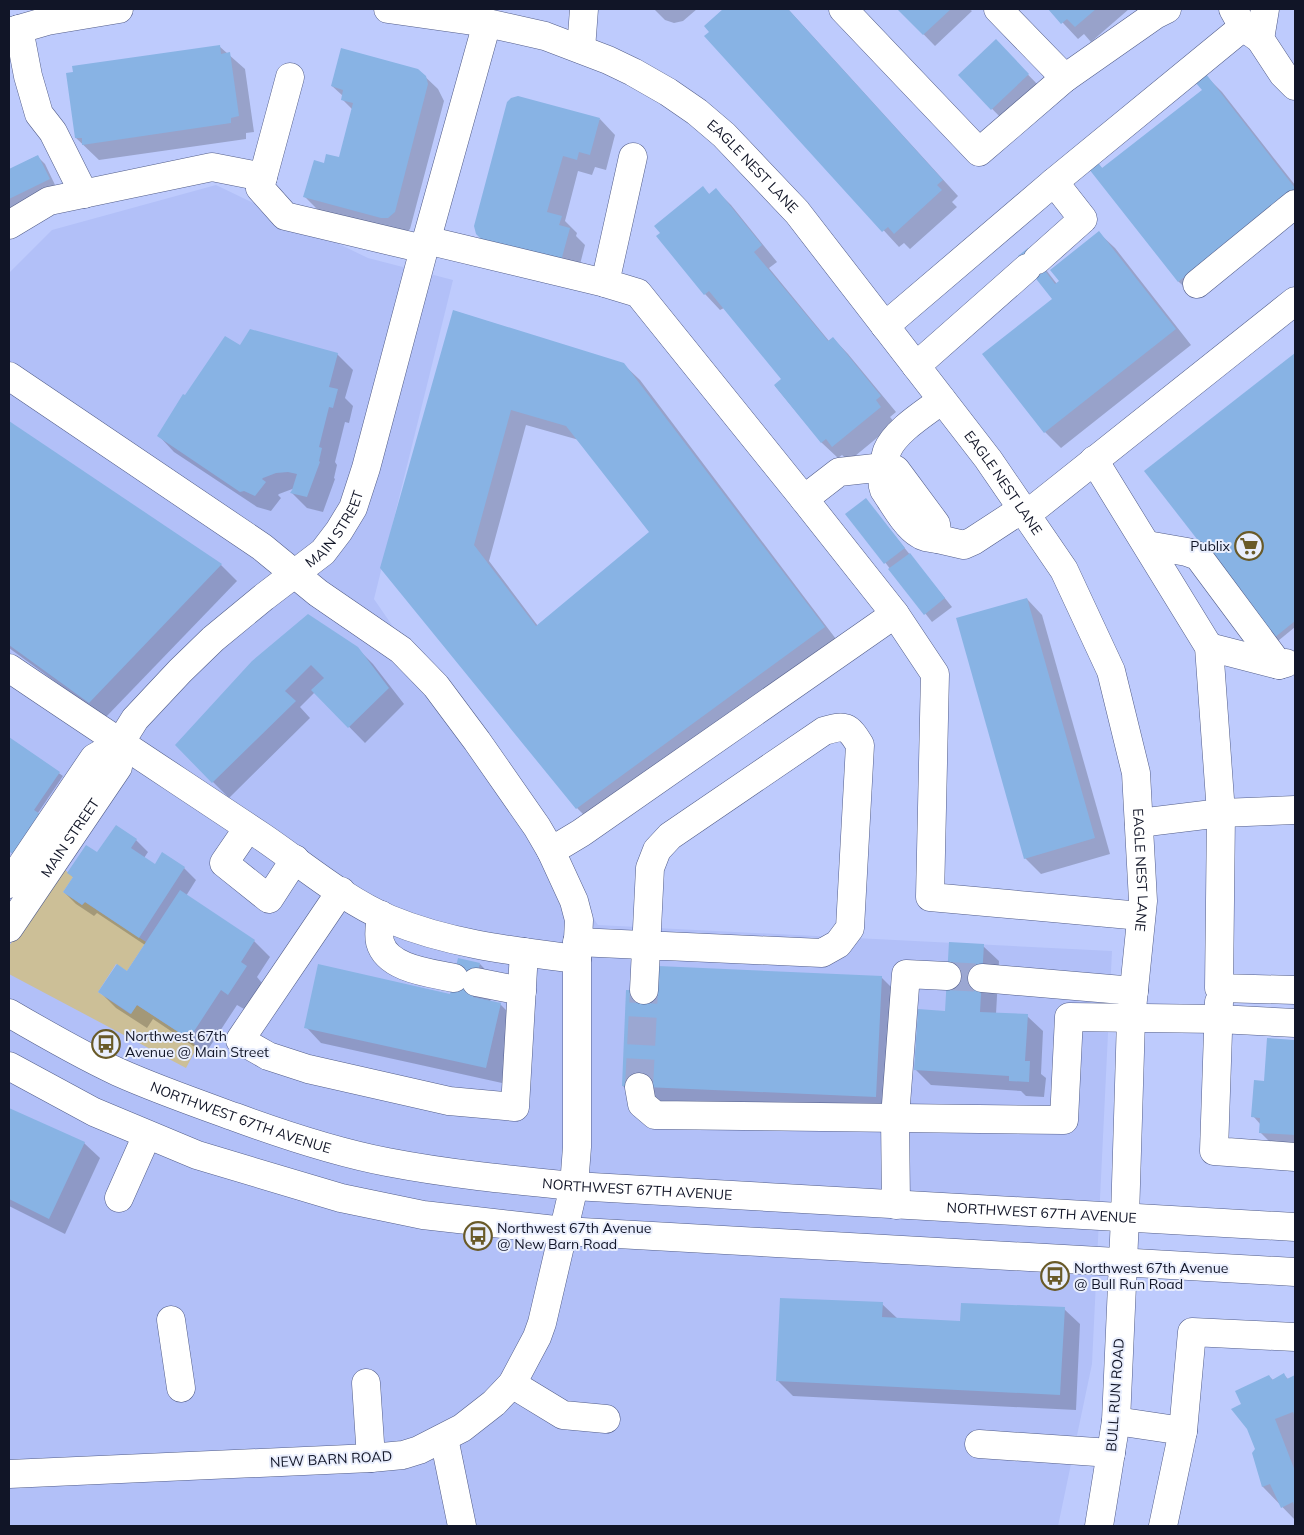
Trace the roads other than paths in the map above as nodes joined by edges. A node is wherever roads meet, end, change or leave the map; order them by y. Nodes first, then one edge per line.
1 (119, 9) edge
2 (388, 9) edge
3 (584, 9) edge
4 (843, 9) edge
5 (998, 9) edge
6 (1265, 9) edge
7 (1161, 12) edge
8 (46, 15) edge
9 (486, 23) junction
10 (1245, 25) edge
11 (14, 31) edge
12 (581, 49) junction
13 (290, 77) dead end
14 (1064, 78) junction
15 (1294, 82) edge
16 (633, 157) dead end
17 (262, 182) junction
18 (1054, 182) junction
19 (84, 194) junction
20 (1295, 204) edge
21 (9, 225) edge
22 (425, 245) junction
23 (605, 283) junction
24 (1196, 284) dead end
25 (1295, 301) edge
26 (885, 326) junction
27 (916, 366) junction
28 (9, 376) edge
29 (942, 400) junction
30 (1094, 460) junction
31 (884, 467) junction
32 (804, 499) junction
33 (1024, 512) junction
34 (1146, 545) junction
35 (295, 574) junction
36 (895, 614) junction
37 (1210, 647) junction
38 (1287, 663) edge
39 (9, 668) edge
40 (120, 743) junction
41 (1295, 810) edge
42 (1221, 813) junction
43 (1139, 823) junction
44 (248, 828) junction
45 (551, 851) junction
46 (295, 859) junction
47 (9, 884) edge
48 (341, 891) junction
49 (381, 915) junction
50 (1141, 916) junction
51 (9, 928) edge
52 (646, 945) junction
53 (577, 951) junction
54 (524, 952) junction
55 (947, 976) tunnel mouth
56 (982, 978) tunnel mouth
57 (1220, 988) junction
58 (644, 990) tunnel mouth
59 (1295, 990) edge
60 (522, 991) junction
61 (1134, 992) junction
62 (9, 1013) edge
63 (1131, 1019) junction
64 (1218, 1019) junction
65 (1295, 1023) edge
66 (9, 1066) edge
67 (639, 1087) tunnel mouth
68 (895, 1118) junction
69 (147, 1135) junction
70 (1295, 1157) edge
71 (574, 1186) junction
72 (119, 1198) dead end
73 (896, 1205) junction
74 (1125, 1217) junction
75 (1295, 1227) edge
76 (564, 1231) junction
77 (1122, 1262) junction
78 (1295, 1272) edge
79 (170, 1320) dead end
80 (1295, 1337) edge
81 (366, 1384) dead end
82 (512, 1384) junction
83 (181, 1388) dead end
84 (606, 1419) dead end
85 (1116, 1421) junction
86 (1183, 1431) junction
87 (444, 1438) junction
88 (979, 1444) dead end
89 (1111, 1453) junction
90 (371, 1458) junction
91 (9, 1474) edge
92 (462, 1526) edge
93 (1099, 1526) edge
94 (1163, 1526) edge

1 - 8 street
2 - 9 street, EAGLE NEST LANE
3 - 12 street
4 - 14 street
5 - 14 street
6 - 10 street
7 - 14 street
8 - 11 street
9 - 12 street, EAGLE NEST LANE
9 - 22 street, MAIN STREET
10 - 15 street
10 - 18 street
11 - 19 street
12 - 26 street, EAGLE NEST LANE
13 - 17 street
16 - 23 street
17 - 19 street
17 - 22 street
18 - 26 street
18 - 27 street
19 - 21 street
20 - 24 street
22 - 23 street
22 - 35 street, MAIN STREET
23 - 32 street
25 - 30 street
26 - 27 street, EAGLE NEST LANE
27 - 29 street, EAGLE NEST LANE
28 - 35 street, NEW BARN ROAD
29 - 31 street
29 - 33 street, EAGLE NEST LANE
30 - 33 street
30 - 34 street
31 - 32 street
31 - 33 street
32 - 36 street
33 - 43 street, EAGLE NEST LANE
34 - 37 street
34 - 38 street
35 - 40 street, MAIN STREET
35 - 45 street, NEW BARN ROAD
36 - 45 street
36 - 50 street
37 - 38 street
37 - 42 street
39 - 40 street
40 - 44 street
40 - 47 street, MAIN STREET
40 - 51 street, MAIN STREET
41 - 42 street
42 - 43 street
42 - 57 street
43 - 50 street, EAGLE NEST LANE
44 - 46 street
44 - 46 street
45 - 53 street, NEW BARN ROAD
46 - 48 street
48 - 49 street
48 - 60 street
49 - 54 street
49 - 60 street
50 - 61 street, EAGLE NEST LANE
52 - 52 street
52 - 53 street
52 - 58 street
53 - 54 street
53 - 71 street, NEW BARN ROAD
54 - 60 street
55 - 68 street
56 - 61 street
57 - 59 street
57 - 64 street
61 - 63 street, EAGLE NEST LANE
62 - 71 street, NORTHWEST 67TH AVENUE
63 - 64 street
63 - 68 street
63 - 74 street, EAGLE NEST LANE
64 - 65 street
64 - 70 street
66 - 69 street
67 - 68 street
68 - 73 street
69 - 72 street
69 - 76 street
71 - 73 street, NORTHWEST 67TH AVENUE
71 - 76 street, NEW BARN ROAD
73 - 74 street, NORTHWEST 67TH AVENUE
74 - 75 street, NORTHWEST 67TH AVENUE
74 - 77 street, EAGLE NEST LANE
76 - 77 street
76 - 82 street, NEW BARN ROAD
77 - 78 street
77 - 85 street, BULL RUN ROAD
79 - 83 street
80 - 86 street
81 - 90 street
82 - 84 street
82 - 87 street, NEW BARN ROAD
85 - 86 street
85 - 89 street, BULL RUN ROAD
86 - 94 street
87 - 90 street, NEW BARN ROAD
87 - 92 street
88 - 89 street
89 - 93 street, BULL RUN ROAD
90 - 91 street, NEW BARN ROAD

